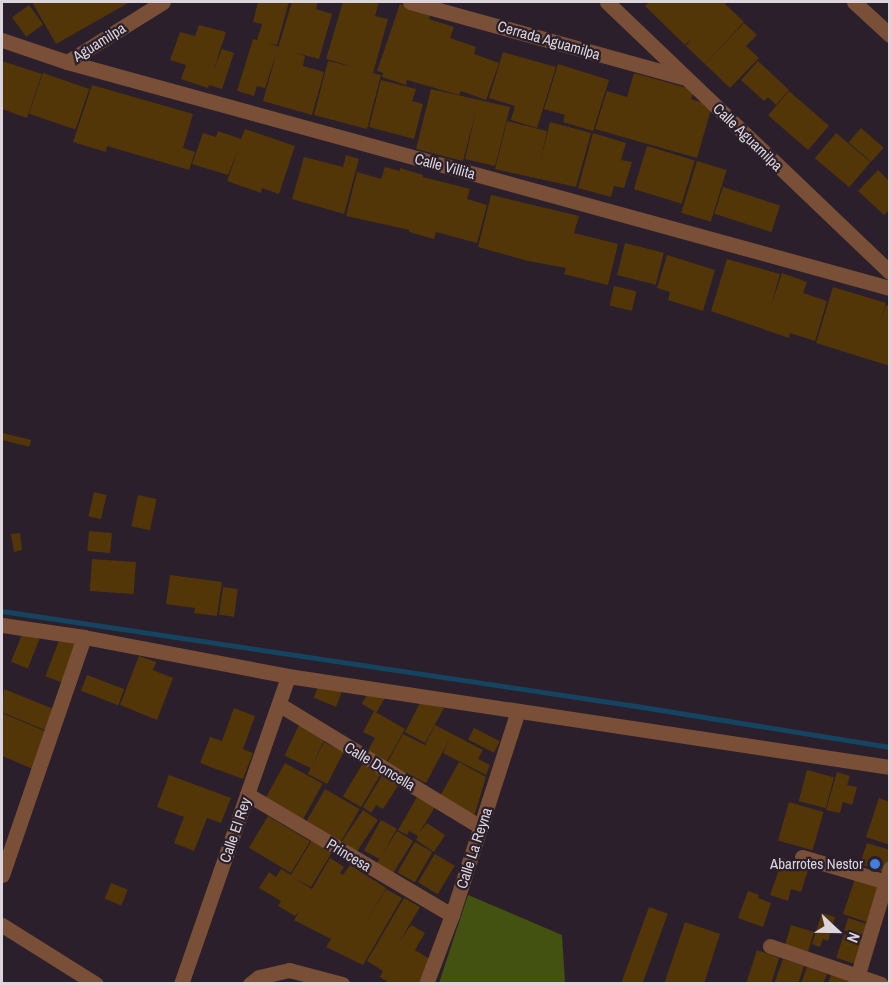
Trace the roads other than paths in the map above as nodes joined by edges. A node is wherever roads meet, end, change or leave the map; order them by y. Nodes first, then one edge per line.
1 (163, 2) edge
2 (410, 2) edge
3 (607, 2) edge
4 (854, 2) edge
5 (890, 35) edge
6 (2, 40) edge
7 (67, 62) junction
8 (688, 79) junction
9 (890, 272) edge
10 (890, 288) edge
11 (2, 625) edge
12 (84, 637) junction
13 (288, 676) junction
14 (280, 705) junction
15 (518, 711) junction
16 (890, 767) edge
17 (247, 794) junction
18 (481, 827) junction
19 (802, 857) dead end
20 (2, 875) edge
21 (888, 877) edge
22 (452, 915) junction
23 (2, 925) edge
24 (770, 946) dead end
25 (856, 980) edge
26 (96, 984) edge
27 (181, 984) edge
28 (250, 984) edge
29 (342, 984) edge
30 (426, 984) edge
31 (881, 984) edge

1 - 7 street, Aguamilpa
2 - 8 street, Cerrada Aguamilpa
3 - 8 street, Calle Aguamilpa
4 - 5 street
6 - 7 street, Calle Villita
7 - 10 street, Calle Villita
8 - 9 street, Calle Aguamilpa
11 - 12 street
12 - 13 street
12 - 20 street
13 - 14 street, Calle El Rey
13 - 15 street
14 - 17 street, Calle El Rey
14 - 18 street, Calle Doncella
15 - 16 street
15 - 18 street, Calle La Reyna
17 - 22 street, Princesa
17 - 27 street, Calle El Rey
18 - 22 street, Calle La Reyna
19 - 21 street
21 - 25 street
22 - 30 street, Calle La Reyna
23 - 26 street
24 - 25 street
25 - 31 street
28 - 29 street

